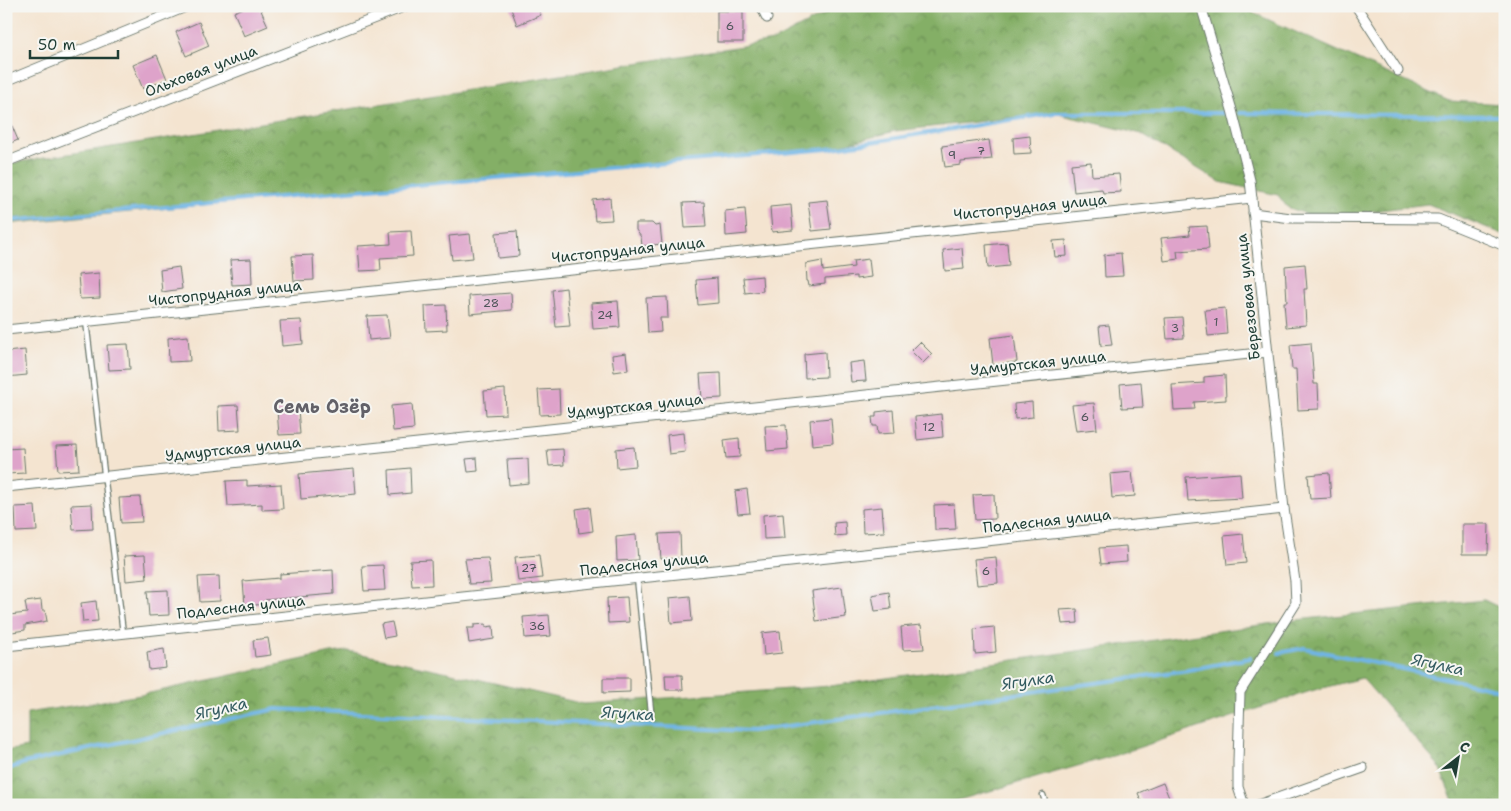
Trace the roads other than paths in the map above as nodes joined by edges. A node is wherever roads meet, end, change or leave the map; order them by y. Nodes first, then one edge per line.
1 (188, 6) edge
2 (406, 6) edge
3 (761, 6) edge
4 (1201, 6) edge
5 (1356, 6) edge
6 (767, 18) dead end
7 (1398, 71) dead end
8 (6, 81) edge
9 (6, 162) edge
10 (1252, 198) junction
11 (1254, 213) junction
12 (1505, 246) edge
13 (86, 322) junction
14 (6, 330) edge
15 (1268, 352) junction
16 (105, 477) junction
17 (6, 487) edge
18 (1284, 509) junction
19 (637, 578) junction
20 (123, 634) junction
21 (6, 646) edge
22 (651, 711) dead end
23 (1363, 768) dead end
24 (1043, 795) dead end
25 (1046, 805) edge
26 (1244, 805) edge
27 (1258, 805) edge

1 - 8 street
2 - 9 street, Ольховая улица
3 - 6 street
4 - 10 street
5 - 7 street
10 - 11 street
10 - 13 street, Чистопрудная улица
11 - 12 street, Березовая улица
11 - 15 street, Березовая улица
13 - 14 street, Чистопрудная улица
13 - 16 lane
15 - 16 street, Удмуртская улица
15 - 18 street, Березовая улица
16 - 17 street, Удмуртская улица
16 - 20 lane
18 - 19 street, Подлесная улица
18 - 26 street, Березовая улица
19 - 20 street, Подлесная улица
19 - 22 lane
20 - 21 street, Подлесная улица
23 - 27 street
24 - 25 lane

